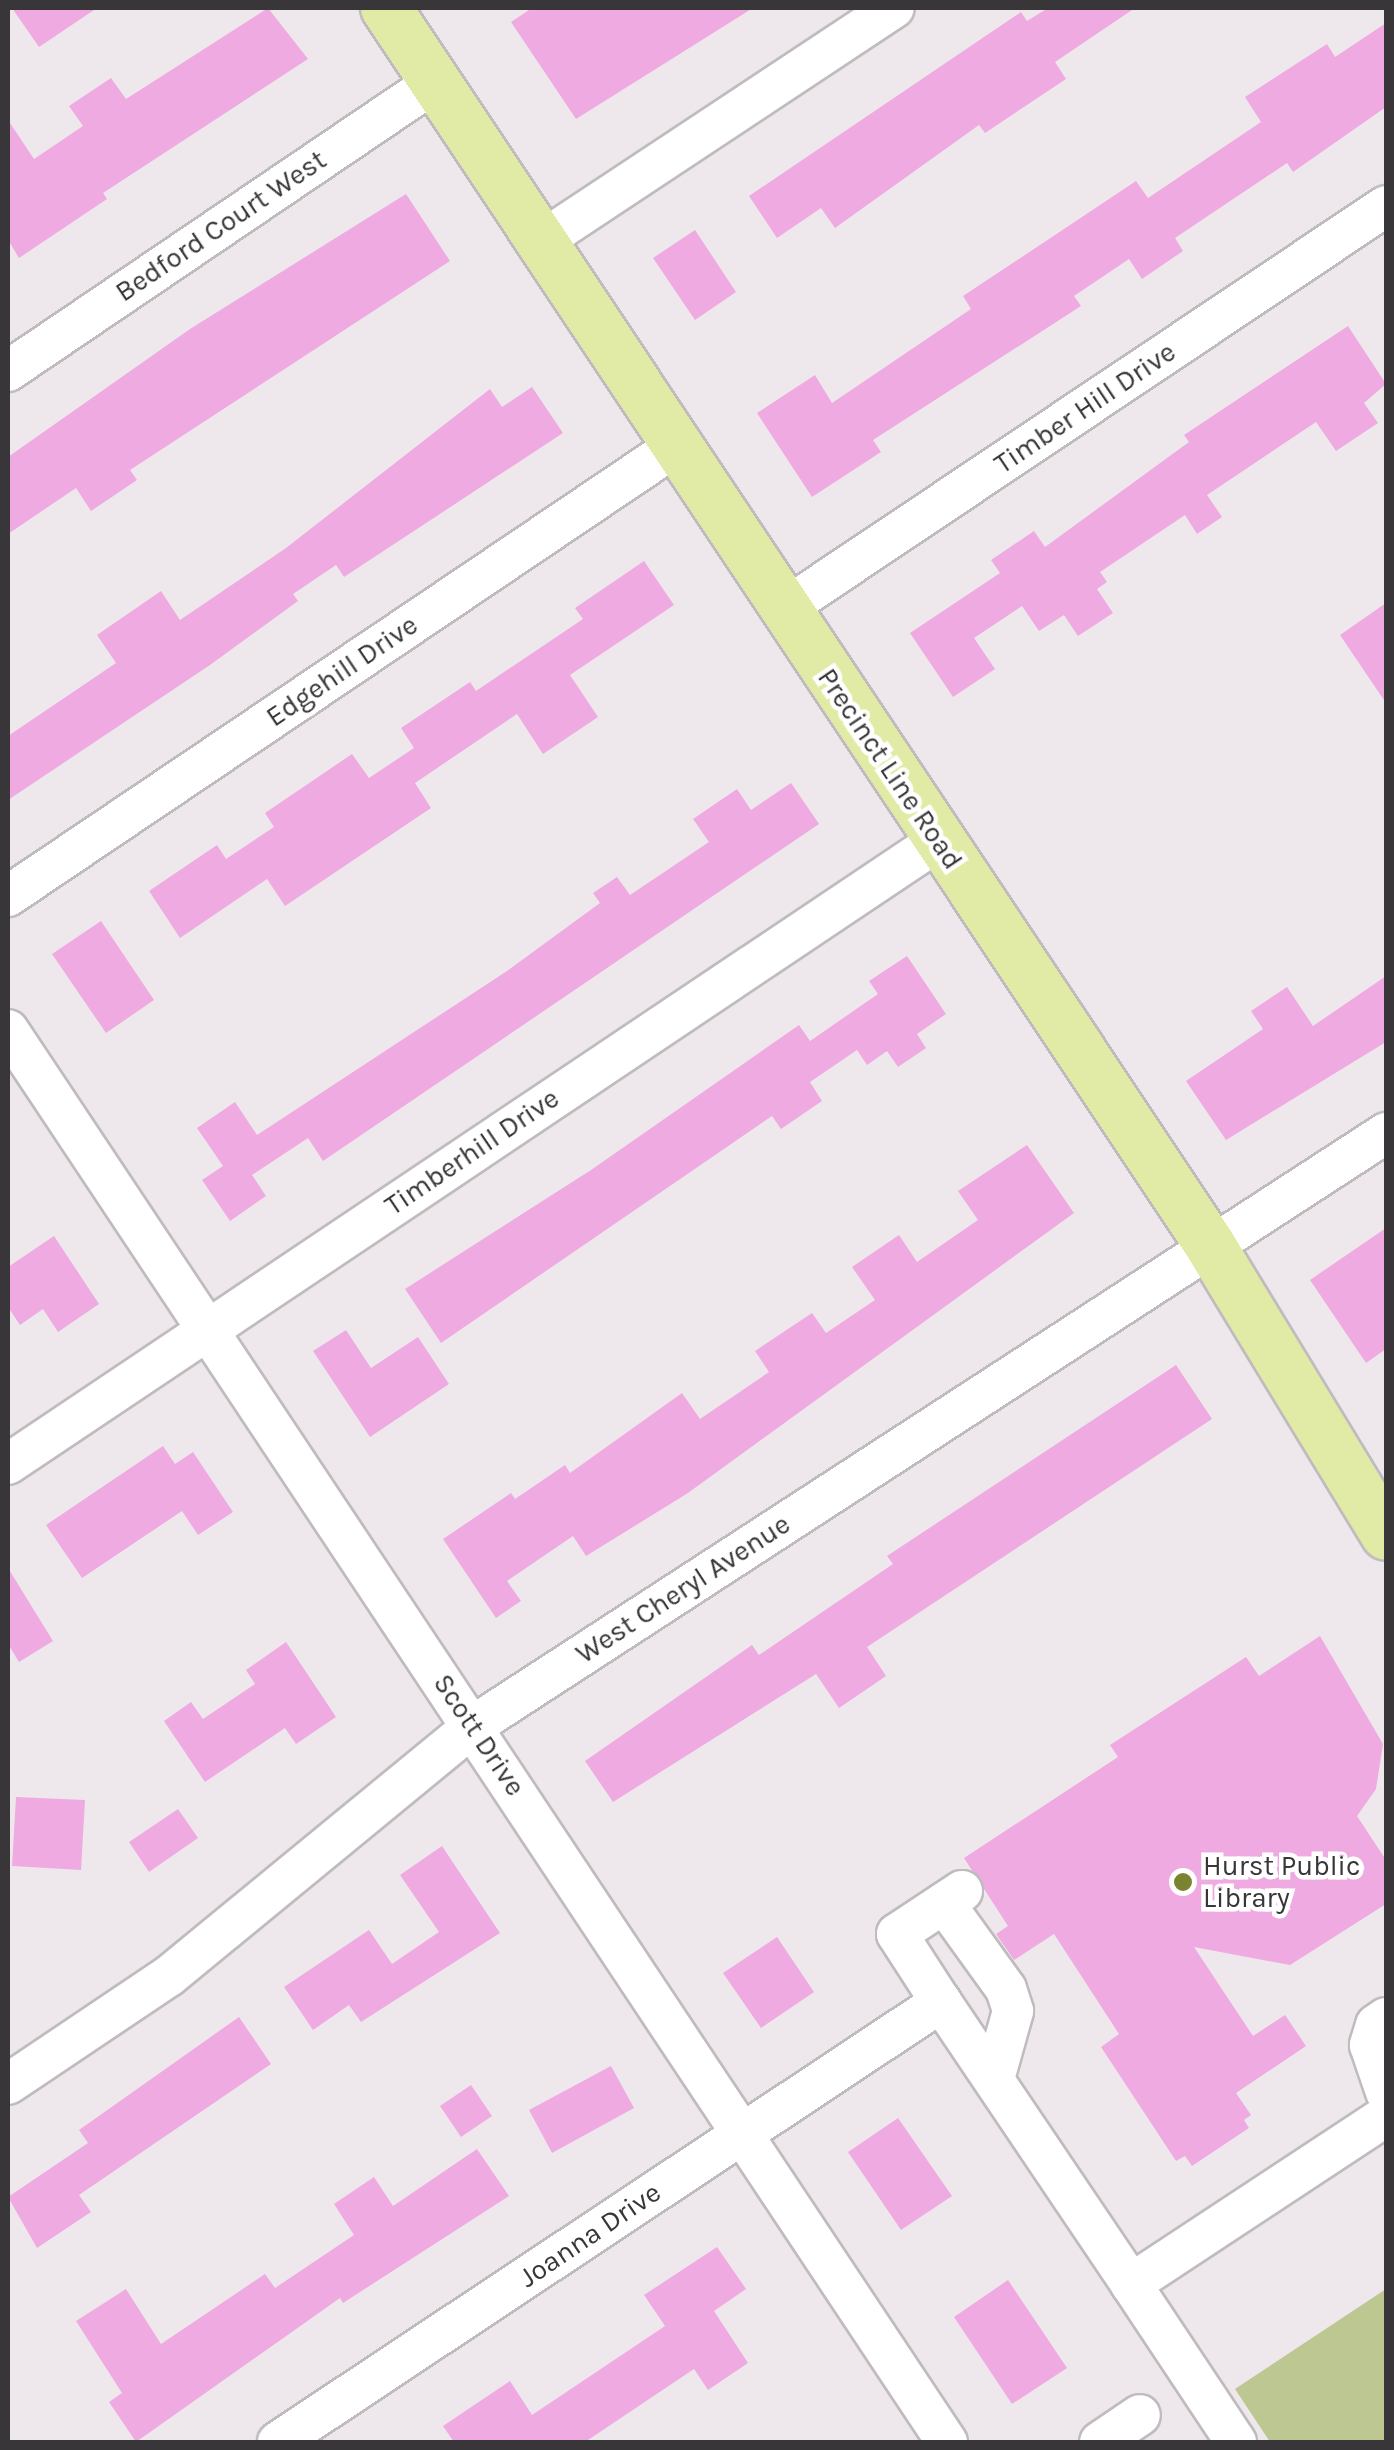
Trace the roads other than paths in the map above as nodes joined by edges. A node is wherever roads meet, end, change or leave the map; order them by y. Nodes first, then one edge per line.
1 (386, 8) edge
2 (892, 8) edge
3 (435, 82) junction
4 (1386, 206) edge
5 (540, 242) junction
6 (8, 371) edge
7 (676, 446) junction
8 (784, 609) junction
9 (938, 841) junction
10 (8, 896) edge
11 (8, 1030) edge
12 (1386, 1133) edge
13 (1210, 1245) junction
14 (206, 1329) junction
15 (8, 1464) edge
16 (1386, 1535) edge
17 (473, 1726) junction
18 (941, 2002) junction
19 (1386, 2018) edge
20 (994, 2079) junction
21 (8, 2084) edge
22 (1386, 2092) edge
23 (1386, 2116) edge
24 (744, 2133) junction
25 (1131, 2284) junction
26 (1140, 2415) dead end
27 (278, 2442) edge
28 (947, 2442) edge
29 (1100, 2442) edge
30 (1236, 2442) edge

1 - 3 main road, Precinct Line Road
2 - 5 street
3 - 5 main road, Precinct Line Road
3 - 6 street, Bedford Court West
4 - 8 street, Timber Hill Drive
5 - 7 main road, Precinct Line Road
7 - 8 main road, Precinct Line Road
7 - 10 street, Edgehill Drive
8 - 9 main road, Precinct Line Road
9 - 13 main road, Precinct Line Road
9 - 14 street, Timberhill Drive
11 - 14 street, Scott Drive
12 - 13 street, West Cheryl Avenue
13 - 16 main road, Precinct Line Road
13 - 17 street, West Cheryl Avenue
14 - 15 street, Timberhill Drive
14 - 17 street, Scott Drive
17 - 21 street, West Cheryl Avenue
17 - 24 street, Scott Drive
18 - 20 street
18 - 20 street
18 - 24 street, Joanna Drive
19 - 22 street
20 - 25 street
23 - 25 street
24 - 27 street, Joanna Drive
24 - 28 street, Scott Drive
25 - 30 street
26 - 29 street

